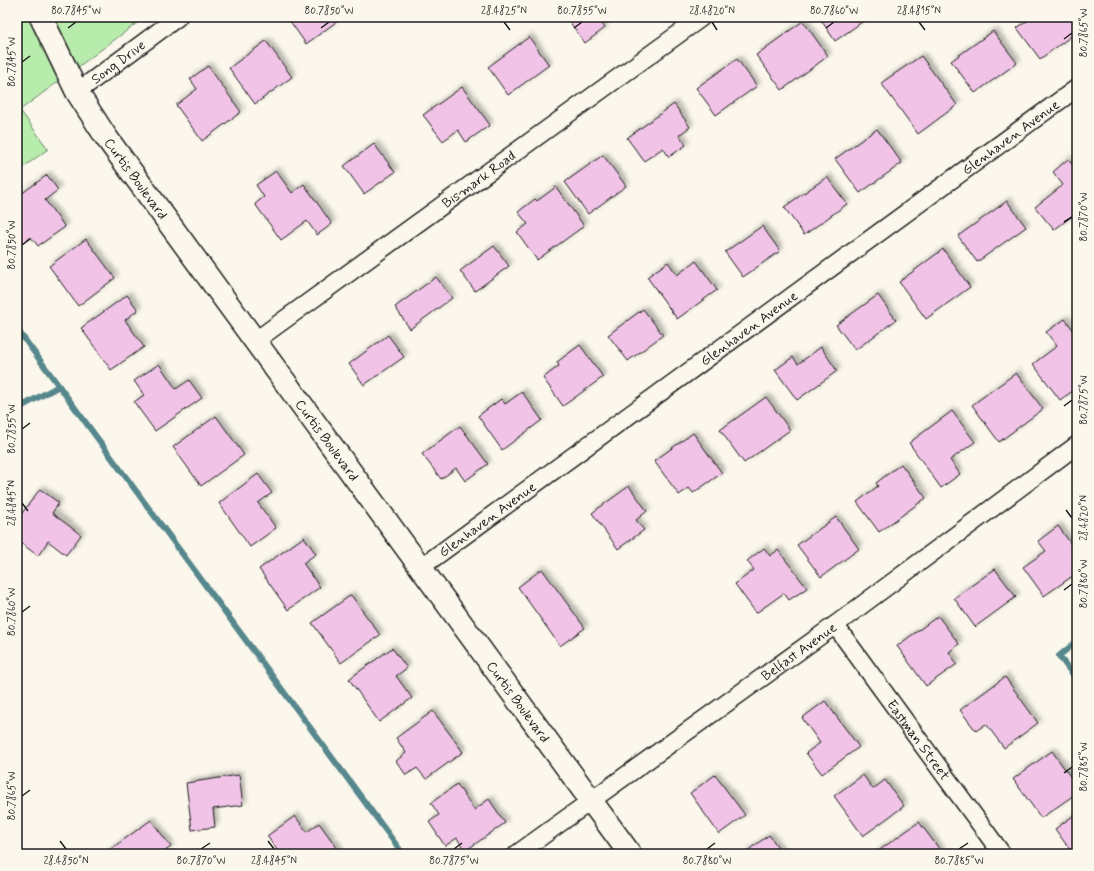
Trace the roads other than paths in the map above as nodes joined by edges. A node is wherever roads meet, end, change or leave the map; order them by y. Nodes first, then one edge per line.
1 (42, 17) edge
2 (178, 17) edge
3 (702, 17) edge
4 (1077, 88) edge
5 (77, 92) junction
6 (255, 341) junction
7 (1077, 445) edge
8 (420, 568) junction
9 (835, 626) junction
10 (591, 800) junction
11 (517, 854) edge
12 (630, 854) edge
13 (1002, 854) edge

1 - 5 street, Curtis Boulevard
2 - 5 street, Song Drive
3 - 6 street, Bismark Road
4 - 8 street, Glenhaven Avenue
5 - 6 street, Curtis Boulevard
6 - 8 street, Curtis Boulevard
7 - 9 street, Belfast Avenue
8 - 10 street, Curtis Boulevard
9 - 10 street, Belfast Avenue
9 - 13 street, Eastman Street
10 - 11 street, Belfast Avenue
10 - 12 street, Curtis Boulevard

